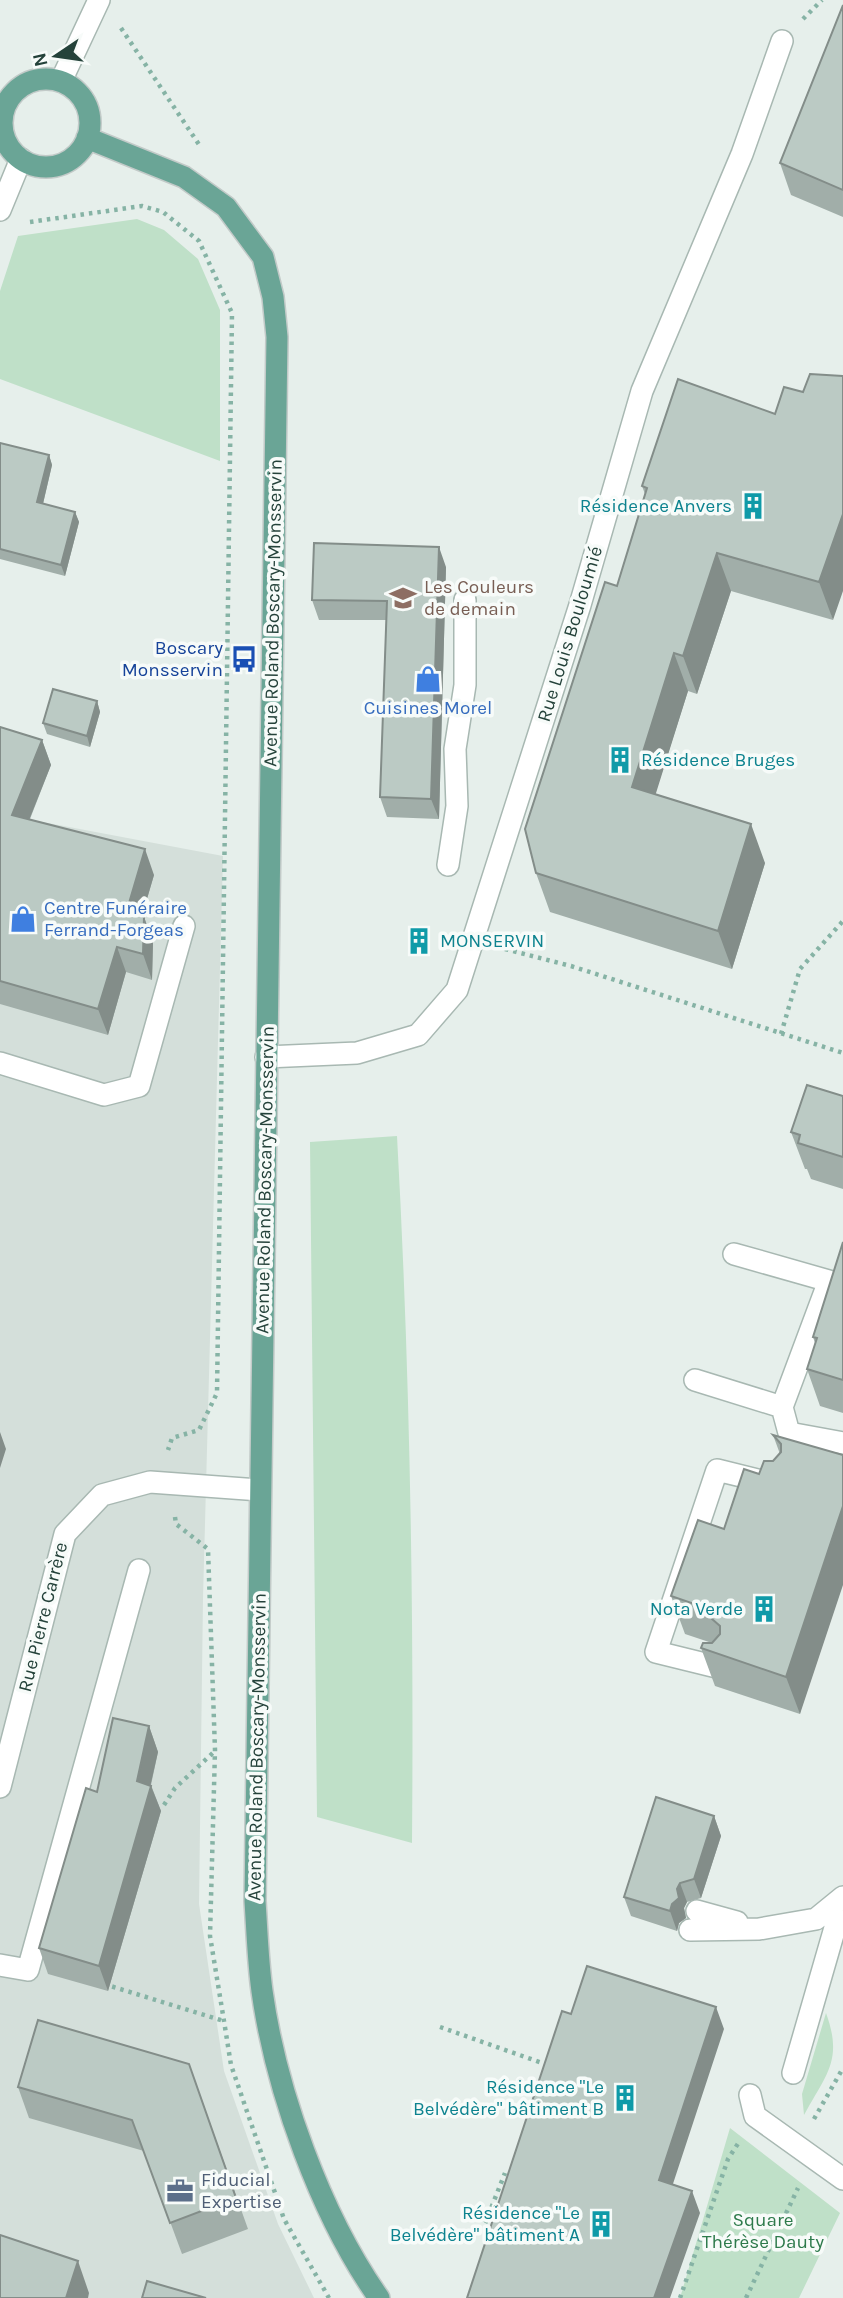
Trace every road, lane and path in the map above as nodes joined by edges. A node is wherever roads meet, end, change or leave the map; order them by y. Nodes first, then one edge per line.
1 (99, 0) edge
2 (119, 24) dead end
3 (782, 41) dead end
4 (61, 81) junction
5 (4, 100) edge
6 (87, 138) junction
7 (197, 155) dead end
8 (21, 159) junction
9 (0, 210) edge
10 (25, 223) dead end
11 (465, 600) dead end
12 (448, 865) dead end
13 (843, 921) edge
14 (184, 926) dead end
15 (474, 941) junction
16 (781, 1034) junction
17 (843, 1053) edge
18 (266, 1057) junction
19 (0, 1063) edge
20 (734, 1254) dead end
21 (695, 1380) dead end
22 (782, 1407) junction
23 (843, 1443) edge
24 (168, 1482) junction
25 (782, 1486) edge
26 (260, 1490) junction
27 (139, 1570) dead end
28 (721, 1668) edge
29 (215, 1750) junction
30 (0, 1787) edge
31 (164, 1805) dead end
32 (843, 1899) edge
33 (693, 1920) dead end
34 (0, 1965) edge
35 (101, 1983) edge
36 (224, 2021) junction
37 (440, 2028) dead end
38 (545, 2064) edge
39 (843, 2068) edge
40 (793, 2073) dead end
41 (752, 2106) joint
42 (810, 2126) dead end
43 (505, 2172) dead end
44 (803, 2177) dead end
45 (843, 2179) edge
46 (504, 2228) edge
47 (329, 2298) edge
48 (379, 2298) edge
49 (680, 2298) edge
50 (746, 2298) edge

1 - 4 street
2 - 7 path
3 - 15 street, Rue Louis Bouloumié
4 - 5 main road
4 - 6 main road
5 - 8 main road
6 - 8 main road
6 - 18 main road, Avenue Roland Boscary-Monsservin
8 - 9 street
10 - 24 path
11 - 12 street
13 - 16 path
14 - 19 street
15 - 16 path
15 - 18 street, Rue Louis Bouloumié
16 - 17 path
18 - 26 main road, Avenue Roland Boscary-Monsservin
20 - 22 street
21 - 22 street
22 - 23 street
24 - 26 street, Rue Pierre Carrère
24 - 29 path
24 - 30 street, Rue Pierre Carrère
25 - 28 street
26 - 48 main road, Avenue Roland Boscary-Monsservin
27 - 34 street
29 - 31 path
29 - 36 path
32 - 33 street
32 - 40 street
35 - 36 path
36 - 47 path
37 - 38 path
39 - 42 path
41 - 45 street
41 - 49 path
43 - 46 path
44 - 50 path

